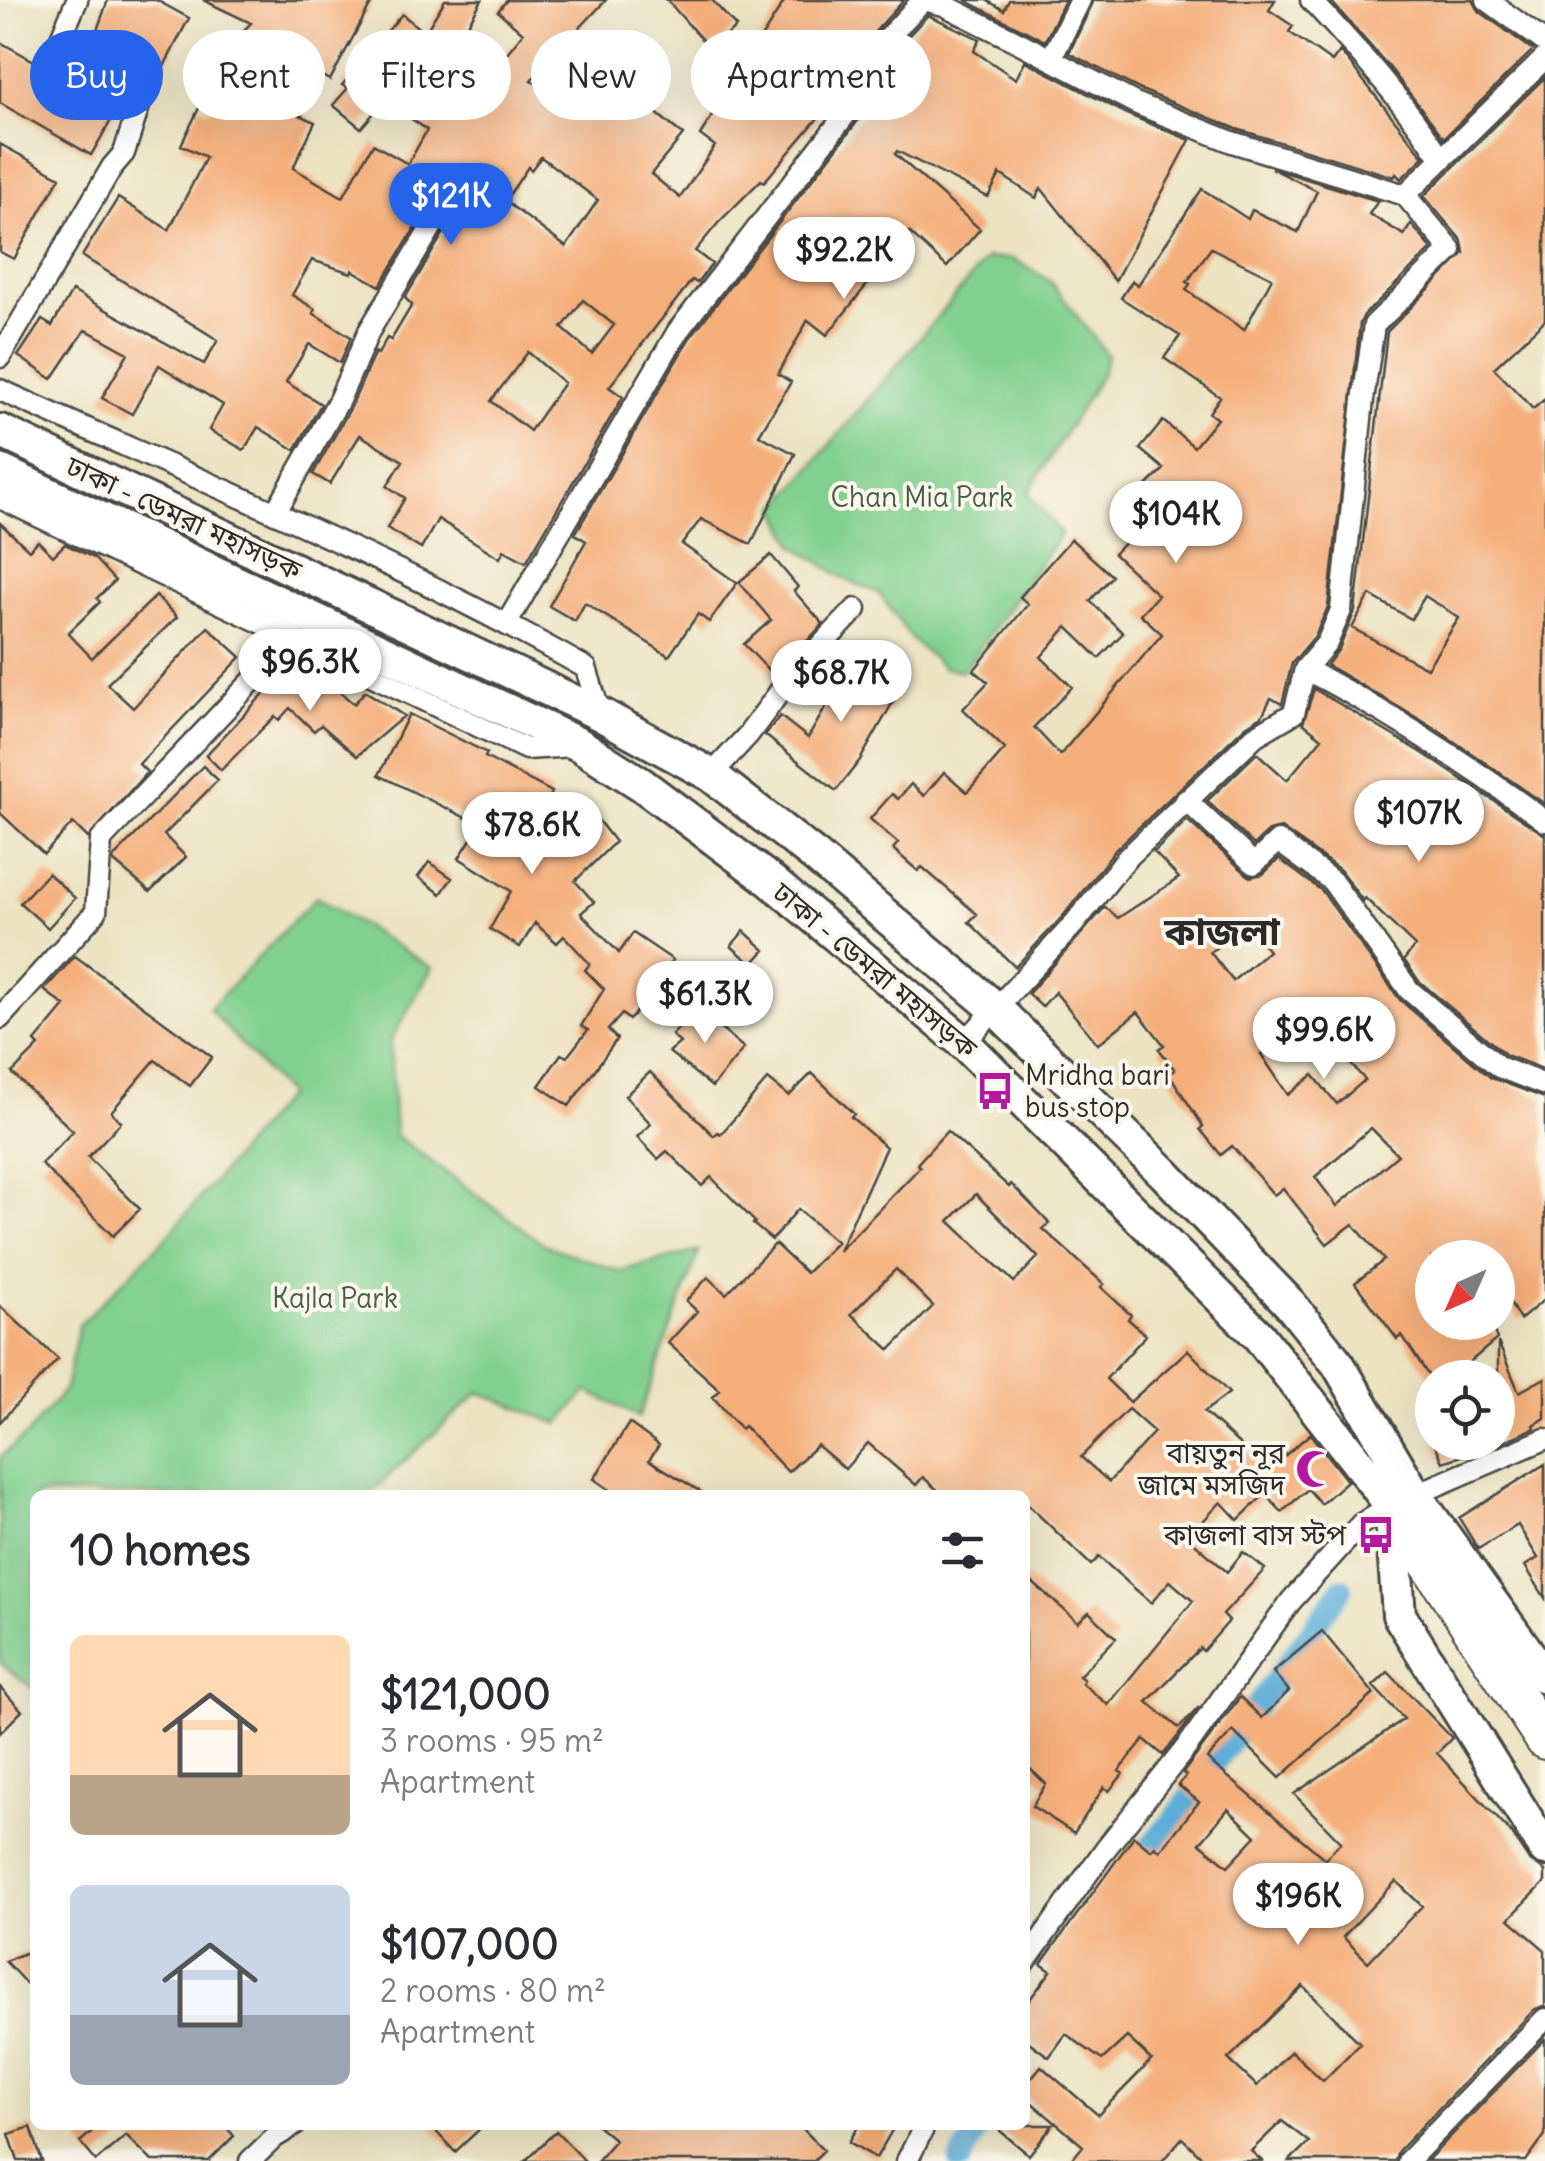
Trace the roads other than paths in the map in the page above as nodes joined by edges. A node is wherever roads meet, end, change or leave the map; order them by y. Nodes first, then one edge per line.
1 (77, 0) edge
2 (924, 0) edge
3 (1080, 0) edge
4 (1312, 0) edge
5 (1486, 0) edge
6 (1545, 42) edge
7 (1545, 58) edge
8 (1051, 59) junction
9 (1442, 159) junction
10 (1405, 195) junction
11 (434, 223) dead end
12 (0, 357) edge
13 (2, 394) edge
14 (0, 430) edge
15 (0, 471) edge
16 (0, 498) edge
17 (275, 512) junction
18 (856, 609) dead end
19 (507, 623) junction
20 (294, 637) junction
21 (1305, 669) junction
22 (600, 714) junction
23 (580, 745) junction
24 (711, 775) junction
25 (1186, 800) junction
26 (1545, 822) edge
27 (0, 1018) edge
28 (1006, 1018) junction
29 (975, 1053) junction
30 (1545, 1085) edge
31 (1290, 1304) junction
32 (1258, 1335) junction
33 (1545, 1439) edge
34 (1403, 1500) junction
35 (1481, 1644) junction
36 (1545, 1678) edge
37 (1545, 1740) edge
38 (1545, 1762) edge
39 (1545, 1849) edge
40 (1030, 1955) edge
41 (1545, 2019) edge
42 (287, 2130) edge
43 (922, 2130) edge
44 (250, 2161) edge
45 (907, 2161) edge
46 (1408, 2161) edge

1 - 12 street
2 - 8 street
2 - 19 street
3 - 8 street
4 - 9 street
5 - 6 street
7 - 9 street
8 - 10 street
9 - 10 street
10 - 21 street
11 - 17 street
13 - 17 street
14 - 22 main road, ঢাকা - ডেমরা মহাসড়ক
15 - 23 main road, ঢাকা - ডেমরা মহাসড়ক
16 - 20 street
17 - 19 street
18 - 24 street
19 - 22 street
20 - 23 street
20 - 27 street
21 - 25 street
21 - 26 street
22 - 24 main road, ঢাকা - ডেমরা মহাসড়ক
23 - 29 main road, ঢাকা - ডেমরা মহাসড়ক
24 - 28 main road, ঢাকা - ডেমরা মহাসড়ক
25 - 28 street
25 - 30 street
28 - 29 main road
28 - 31 main road, ঢাকা - ডেমরা মহাসড়ক
29 - 32 main road, ঢাকা - ডেমরা মহাসড়ক
31 - 32 main road
31 - 34 main road, ঢাকা - ডেমরা মহাসড়ক
32 - 34 main road, ঢাকা - ডেমরা মহাসড়ক
33 - 34 street
34 - 35 highway
34 - 36 main road, ঢাকা - ডেমরা মহাসড়ক
34 - 39 main road, ঢাকা - ডেমরা মহাসড়ক
34 - 40 street
35 - 37 highway
35 - 38 highway
41 - 46 street
42 - 44 street
43 - 45 street

